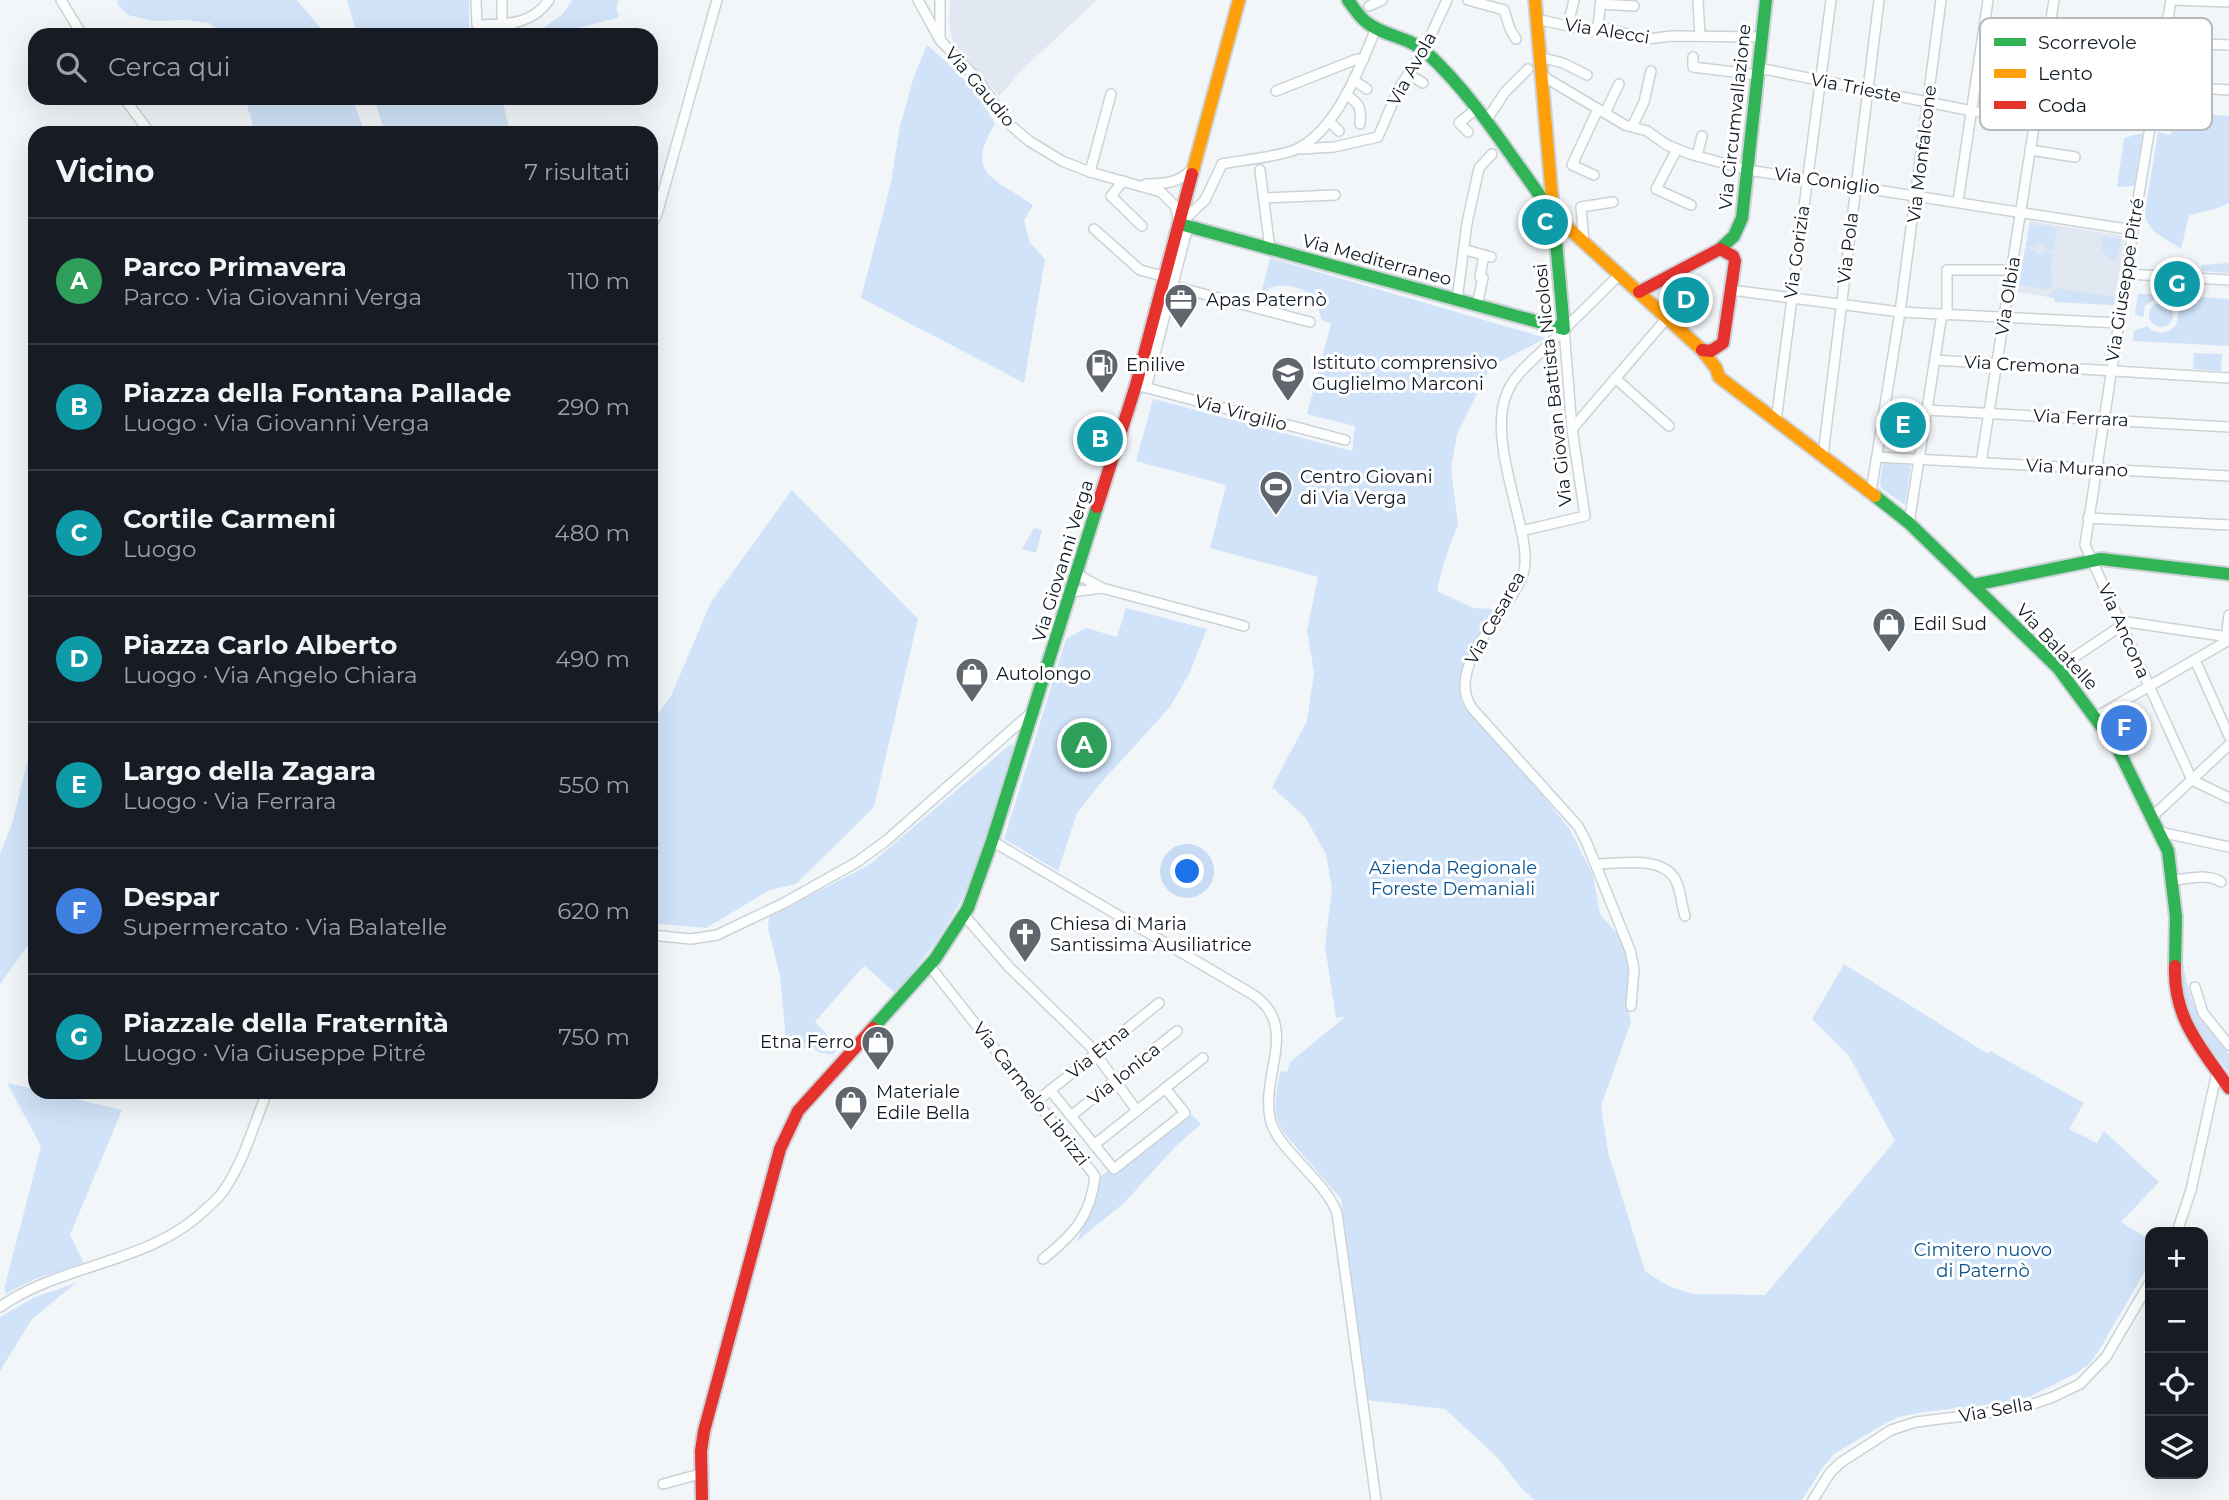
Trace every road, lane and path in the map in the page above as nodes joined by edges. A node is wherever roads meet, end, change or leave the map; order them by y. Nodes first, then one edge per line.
1 (61, 0) edge
2 (476, 0) edge
3 (502, 0) edge
4 (549, 0) edge
5 (919, 0) edge
6 (940, 0) edge
7 (1239, 0) edge
8 (1348, 0) edge
9 (1382, 0) edge
10 (1447, 0) edge
11 (1468, 0) edge
12 (1535, 0) edge
13 (1574, 0) edge
14 (1698, 0) edge
15 (1766, 0) edge
16 (1831, 0) edge
17 (1879, 0) edge
18 (1941, 0) edge
19 (1988, 0) edge
20 (2054, 0) edge
21 (2173, 0) edge
22 (713, 1) edge
23 (1601, 2) edge
24 (2229, 2) edge
25 (1369, 6) dead end
26 (1634, 6) dead end
27 (1985, 18) edge
28 (2051, 18) edge
29 (2170, 18) edge
30 (1536, 19) junction
31 (507, 24) junction
32 (1568, 25) junction
33 (1598, 26) junction
34 (78, 28) edge
35 (509, 28) edge
36 (1376, 28) junction
37 (1700, 36) junction
38 (1763, 37) junction
39 (1516, 39) dead end
40 (940, 40) junction
41 (1424, 50) junction
42 (1980, 52) edge
43 (1539, 57) junction
44 (1693, 57) dead end
45 (1364, 59) junction
46 (1979, 59) joint
47 (1528, 69) dead end
48 (1651, 71) dead end
49 (1759, 72) junction
50 (1408, 74) junction
51 (1541, 75) junction
52 (1587, 75) dead end
53 (1353, 80) junction
54 (1820, 80) junction
55 (1423, 83) dead end
56 (1619, 83) dead end
57 (1367, 89) dead end
58 (1868, 90) junction
59 (1276, 91) dead end
60 (1111, 94) dead end
61 (1346, 94) junction
62 (1928, 102) junction
63 (129, 105) edge
64 (1476, 109) junction
65 (1601, 111) junction
66 (1972, 111) junction
67 (1980, 112) edge
68 (1329, 121) junction
69 (1486, 121) junction
70 (1360, 124) dead end
71 (1633, 125) junction
72 (145, 126) edge
73 (2033, 130) edge
74 (2150, 130) edge
75 (1339, 131) dead end
76 (1468, 132) dead end
77 (1702, 136) dead end
78 (1677, 149) junction
79 (1294, 150) junction
80 (2030, 150) junction
81 (1492, 154) dead end
82 (1697, 156) junction
83 (2074, 157) dead end
84 (1195, 165) junction
85 (1260, 170) dead end
86 (1748, 170) junction
87 (1090, 172) junction
88 (1594, 175) dead end
89 (1807, 178) junction
90 (1123, 181) junction
91 (1137, 184) junction
92 (1856, 186) junction
93 (1917, 194) junction
94 (1335, 195) dead end
95 (1264, 198) junction
96 (1958, 201) junction
97 (1613, 202) dead end
98 (1691, 205) dead end
99 (658, 210) edge
100 (2021, 211) junction
101 (1554, 215) junction
102 (1184, 225) junction
103 (1142, 226) dead end
104 (1094, 229) dead end
105 (2133, 230) junction
106 (1584, 242) junction
107 (1270, 249) junction
108 (1720, 249) junction
109 (1466, 250) junction
110 (2012, 270) junction
111 (1620, 274) junction
112 (2127, 274) junction
113 (2229, 280) edge
114 (1170, 281) junction
115 (1635, 288) junction
116 (1734, 291) junction
117 (1791, 298) junction
118 (1457, 300) junction
119 (1477, 305) junction
120 (1841, 305) junction
121 (1899, 311) junction
122 (1944, 315) junction
123 (2004, 318) junction
124 (1665, 321) junction
125 (1310, 322) dead end
126 (2118, 324) junction
127 (1564, 329) junction
128 (1723, 343) junction
129 (1702, 351) junction
130 (1938, 360) junction
131 (1997, 364) junction
132 (1716, 368) junction
133 (2111, 371) junction
134 (1615, 378) junction
135 (2229, 378) edge
136 (1141, 387) junction
137 (1930, 410) junction
138 (1989, 413) junction
139 (2103, 420) junction
140 (1776, 421) junction
141 (1669, 426) dead end
142 (2229, 427) edge
143 (1572, 429) junction
144 (1121, 435) junction
145 (1345, 440) dead end
146 (1823, 455) junction
147 (1877, 457) junction
148 (1113, 459) junction
149 (1922, 460) junction
150 (1981, 463) junction
151 (2096, 469) junction
152 (2229, 476) edge
153 (1871, 492) junction
154 (2088, 518) junction
155 (1909, 523) junction
156 (2229, 525) edge
157 (1521, 531) junction
158 (2091, 559) junction
159 (1077, 574) junction
160 (2229, 574) edge
161 (1973, 585) junction
162 (1101, 588) junction
163 (1072, 592) junction
164 (2229, 615) edge
165 (2121, 625) junction
166 (1244, 626) dead end
167 (2229, 637) edge
168 (2195, 660) junction
169 (2058, 668) junction
170 (2149, 687) junction
171 (1034, 710) junction
172 (2096, 717) junction
173 (2229, 736) edge
174 (2229, 745) edge
175 (2192, 780) junction
176 (2229, 798) edge
177 (2153, 816) junction
178 (2160, 832) junction
179 (992, 841) junction
180 (2229, 847) edge
181 (1597, 864) junction
182 (2174, 880) junction
183 (2221, 882) dead end
184 (964, 915) junction
185 (1685, 916) dead end
186 (658, 936) edge
187 (929, 965) junction
188 (2195, 987) dead end
189 (1159, 1003) dead end
190 (1631, 1006) dead end
191 (1177, 1031) dead end
192 (2229, 1045) edge
193 (1095, 1055) junction
194 (1203, 1058) dead end
195 (2217, 1072) junction
196 (1115, 1081) junction
197 (1165, 1088) junction
198 (2229, 1088) edge
199 (1050, 1090) junction
200 (264, 1099) edge
201 (1037, 1101) junction
202 (1137, 1111) junction
203 (1071, 1116) junction
204 (1094, 1145) junction
205 (2179, 1227) edge
206 (1043, 1259) dead end
207 (2145, 1290) edge
208 (0, 1307) edge
209 (700, 1474) junction
210 (663, 1484) dead end
211 (702, 1500) edge
212 (1376, 1500) edge
213 (1813, 1500) edge

1 - 34 street
2 - 31 street
3 - 31 street
4 - 31 street
5 - 40 street, Via Gaudio
6 - 40 street
7 - 84 street, Via Giovanni Verga
8 - 36 street
9 - 25 street
10 - 41 street, Via Avola
11 - 39 street
12 - 30 street, Via Giovan Battista Nicolosi
13 - 32 street
14 - 37 street
15 - 38 street, Via Circumvallazione
16 - 54 street, Via Gorizia
17 - 58 street, Via Pola
18 - 62 street, Via Monfalcone
19 - 27 street
20 - 28 street, Via Olbia
21 - 24 street
21 - 29 street, Via Giuseppe Pitré
22 - 99 street
23 - 26 street
23 - 33 street
30 - 32 street, Via Alecci
30 - 43 street, Via Giovan Battista Nicolosi
31 - 35 street
32 - 33 street, Via Alecci
33 - 37 street, Via Alecci
36 - 41 street
36 - 45 street
37 - 38 street, Via Alecci
38 - 49 street, Via Circumvallazione
40 - 87 street, Via Gaudio
41 - 50 street, Via Avola
41 - 64 street
42 - 46 street
43 - 51 street, Via Giovan Battista Nicolosi
43 - 52 street
44 - 49 street, Via Trieste
45 - 53 street
45 - 59 street
46 - 66 street
47 - 69 street
48 - 71 street
49 - 54 street, Via Trieste
49 - 86 street, Via Circumvallazione
50 - 55 street
50 - 79 street, Via Avola
51 - 65 street, Via Coniglio
51 - 101 street, Via Giovan Battista Nicolosi
53 - 57 street
53 - 61 street
54 - 58 street, Via Trieste
54 - 89 street, Via Gorizia
56 - 65 street
58 - 62 street, Via Trieste
58 - 92 street, Via Pola
60 - 87 street
61 - 68 street
61 - 70 street
62 - 66 street, Via Trieste
62 - 93 street, Via Monfalcone
63 - 72 street
64 - 69 street
64 - 76 street
65 - 71 street, Via Coniglio
65 - 88 street
66 - 67 street, Via Trieste
66 - 96 street
68 - 75 street
68 - 79 street
69 - 101 street
71 - 78 street, Via Coniglio
73 - 80 street, Via Olbia
74 - 105 street, Via Giuseppe Pitré
77 - 82 street
78 - 82 street, Via Coniglio
78 - 98 street
79 - 102 street
80 - 83 street
80 - 100 street, Via Olbia
81 - 109 street
82 - 86 street, Via Coniglio
84 - 91 street
84 - 102 street, Via Giovanni Verga
85 - 95 street
86 - 89 street, Via Coniglio
86 - 108 street, Via Circumvallazione
87 - 90 street, Via Gaudio
89 - 92 street, Via Coniglio
89 - 117 street, Via Gorizia
90 - 91 street, Via Gaudio
90 - 103 street
91 - 102 street
92 - 93 street, Via Coniglio
92 - 120 street, Via Pola
93 - 96 street, Via Coniglio
93 - 121 street, Via Monfalcone
94 - 95 street
95 - 107 street
96 - 100 street, Via Coniglio
97 - 106 street
100 - 105 street, Via Coniglio
100 - 110 street, Via Olbia
101 - 106 street
101 - 127 street, Via Giovan Battista Nicolosi
102 - 107 street, Via Mediterraneo
102 - 114 street, Via Giovanni Verga
104 - 114 street
105 - 112 street, Via Giuseppe Pitré
106 - 111 street
107 - 118 street, Via Mediterraneo
108 - 115 street
108 - 116 street
109 - 118 street
109 - 119 street
110 - 122 street
110 - 123 street, Via Olbia
111 - 115 street
111 - 127 street, Via Cesarea
112 - 113 street
112 - 126 street, Via Giuseppe Pitré
114 - 125 street
114 - 136 street, Via Giovanni Verga
115 - 124 street, Via Balatelle
116 - 117 street
116 - 128 street
117 - 120 street
117 - 140 street, Via Gorizia
118 - 119 street, Via Mediterraneo
119 - 127 street, Via Mediterraneo
120 - 121 street
120 - 146 street, Via Pola
121 - 122 street
121 - 147 street, Via Monfalcone
122 - 123 street
122 - 130 street
123 - 126 street
123 - 131 street, Via Olbia
124 - 129 street, Via Balatelle
124 - 134 street
126 - 133 street, Via Giuseppe Pitré
127 - 143 street, Via Giovan Battista Nicolosi
127 - 157 street, Via Cesarea
128 - 129 street
128 - 132 street
129 - 132 street, Via Balatelle
130 - 131 street, Via Cremona
130 - 137 street
131 - 133 street, Via Cremona
131 - 138 street, Via Olbia
132 - 140 street, Via Balatelle
133 - 135 street, Via Cremona
133 - 139 street, Via Giuseppe Pitré
134 - 141 street
134 - 143 street
136 - 144 street, Via Giovanni Verga
136 - 145 street, Via Virgilio
137 - 138 street, Via Ferrara
137 - 149 street
138 - 139 street, Via Ferrara
138 - 150 street, Via Olbia
139 - 142 street, Via Ferrara
139 - 151 street, Via Giuseppe Pitré
140 - 146 street, Via Balatelle
143 - 157 street, Via Giovan Battista Nicolosi
144 - 148 street, Via Giovanni Verga
144 - 148 street
146 - 153 street, Via Balatelle
147 - 149 street, Via Murano
147 - 153 street, Via Monfalcone
148 - 159 street, Via Giovanni Verga
149 - 150 street, Via Murano
149 - 155 street
150 - 151 street, Via Murano
151 - 152 street, Via Murano
151 - 154 street, Via Giuseppe Pitré
153 - 155 street, Via Balatelle
154 - 156 street
154 - 158 street, Via Giuseppe Pitré
155 - 161 street, Via Balatelle
157 - 181 street, Via Cesarea
158 - 160 street
158 - 161 street
158 - 165 street, Via Ancona
159 - 162 street
159 - 163 street, Via Giovanni Verga
161 - 169 street, Via Balatelle
162 - 163 street
162 - 166 street
163 - 171 street, Via Giovanni Verga
164 - 167 street
165 - 167 street
165 - 169 street
165 - 170 street, Via Ancona
167 - 168 street
168 - 170 street
168 - 173 street
169 - 172 street, Via Balatelle
170 - 172 street
170 - 175 street, Via Ancona
171 - 179 street, Via Giovanni Verga
171 - 186 street
172 - 177 street, Via Balatelle
174 - 175 street
175 - 176 street
175 - 177 street
177 - 178 street, Via Balatelle
178 - 180 street
178 - 182 street, Via Balatelle
179 - 184 street, Via Giovanni Verga
179 - 212 street
181 - 185 street
181 - 190 street, Via Cesarea
182 - 183 street
182 - 195 street, Via Balatelle
184 - 187 street, Via Giovanni Verga
184 - 193 street
187 - 201 street, Via Carmelo Librizzi
187 - 209 street, Via Giovanni Verga
188 - 192 street
189 - 193 street, Via Etna
191 - 196 street, Via Ionica
193 - 196 street
193 - 199 street, Via Etna
194 - 197 street
195 - 198 street, Via Balatelle
195 - 205 street
196 - 202 street
196 - 203 street, Via Ionica
197 - 202 street
197 - 204 street
199 - 201 street, Via Etna
199 - 203 street
200 - 208 street
201 - 206 street, Via Carmelo Librizzi
202 - 204 street
203 - 204 street
207 - 213 street, Via Sella
209 - 210 street
209 - 211 street, Via Giovanni Verga

